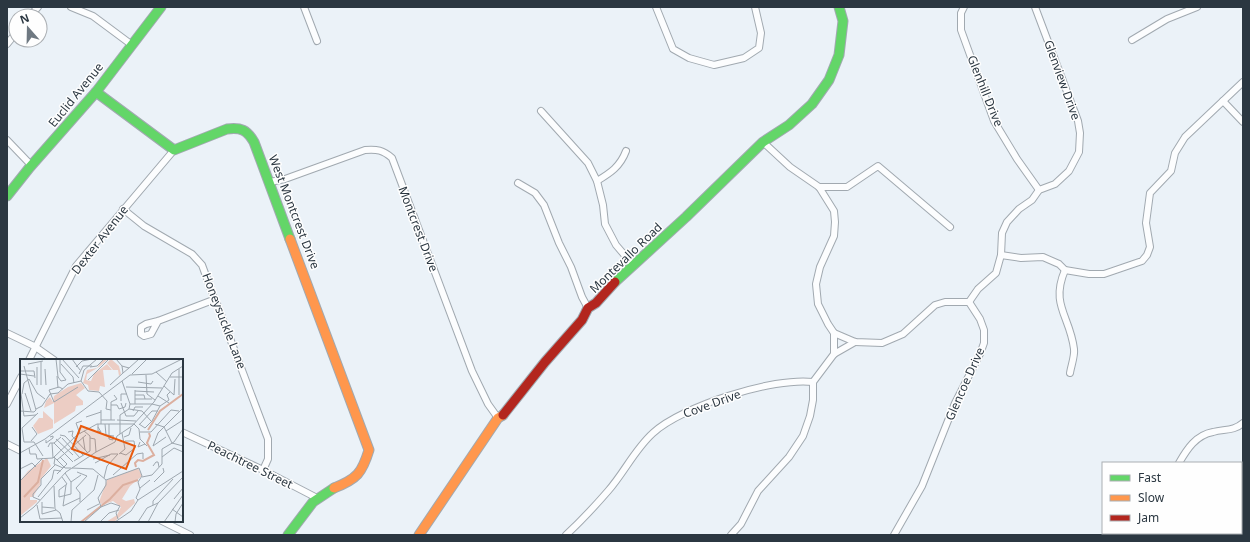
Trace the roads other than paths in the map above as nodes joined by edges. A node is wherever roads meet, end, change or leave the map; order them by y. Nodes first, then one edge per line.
1 (71, 7) edge
2 (161, 7) edge
3 (304, 7) edge
4 (656, 7) edge
5 (755, 7) edge
6 (839, 7) edge
7 (964, 7) edge
8 (1035, 7) edge
9 (1197, 7) edge
10 (1132, 40) dead end
11 (318, 41) dead end
12 (132, 45) junction
13 (1243, 82) edge
14 (96, 92) junction
15 (1223, 101) junction
16 (541, 111) dead end
17 (1243, 122) edge
18 (7, 140) edge
19 (763, 142) junction
20 (174, 150) junction
21 (626, 151) dead end
22 (31, 165) junction
23 (597, 180) junction
24 (270, 182) junction
25 (518, 183) dead end
26 (818, 187) junction
27 (1039, 190) junction
28 (7, 196) edge
29 (123, 209) junction
30 (950, 227) dead end
31 (1001, 255) junction
32 (633, 265) junction
33 (1065, 270) junction
34 (213, 300) junction
35 (969, 302) junction
36 (588, 308) junction
37 (158, 321) dead end
38 (7, 333) edge
39 (834, 333) junction
40 (855, 342) junction
41 (35, 349) junction
42 (834, 354) junction
43 (30, 359) edge
44 (52, 359) edge
45 (1070, 373) dead end
46 (20, 378) edge
47 (813, 382) junction
48 (7, 404) edge
49 (498, 418) junction
50 (1243, 423) edge
51 (183, 432) edge
52 (7, 444) edge
53 (20, 450) edge
54 (1180, 462) edge
55 (263, 470) junction
56 (317, 498) junction
57 (164, 522) edge
58 (190, 535) edge
59 (288, 535) edge
60 (419, 535) edge
61 (566, 535) edge
62 (731, 535) edge
63 (894, 535) edge

1 - 12 street
2 - 12 street, Euclid Avenue
3 - 11 street
4 - 5 street
6 - 19 street, Montevallo Road
7 - 27 street, Glenhill Drive
8 - 27 street, Glenview Drive
9 - 10 street
12 - 14 street, Euclid Avenue
13 - 15 street
14 - 20 street
14 - 22 street, Euclid Avenue
15 - 17 street
15 - 33 street
16 - 23 street
18 - 22 street
19 - 26 street
19 - 32 street, Montevallo Road
20 - 24 street, West Montcrest Drive
20 - 29 street, Dexter Avenue
21 - 23 street
22 - 28 street, Euclid Avenue
23 - 32 street
24 - 49 street, Montcrest Drive
24 - 56 street, West Montcrest Drive
25 - 36 street
26 - 30 street
26 - 39 street
27 - 31 street, Glenview Drive
29 - 34 street, Honeysuckle Lane
29 - 41 street, Dexter Avenue
31 - 33 street
31 - 35 street, Glenview Drive
32 - 36 street, Montevallo Road
33 - 45 street
34 - 37 street
34 - 55 street, Honeysuckle Lane
35 - 40 street
35 - 63 street, Glencoe Drive
36 - 49 street, Montevallo Road
38 - 41 street
39 - 40 street
39 - 42 street
40 - 42 street
41 - 43 street, Dexter Avenue
41 - 44 street
42 - 47 street
46 - 48 street
47 - 61 street, Cove Drive
47 - 62 street
49 - 60 street, Montevallo Road
50 - 54 street
51 - 55 street, Peachtree Street
52 - 53 street
55 - 56 street, Peachtree Street
56 - 59 street
57 - 58 street

